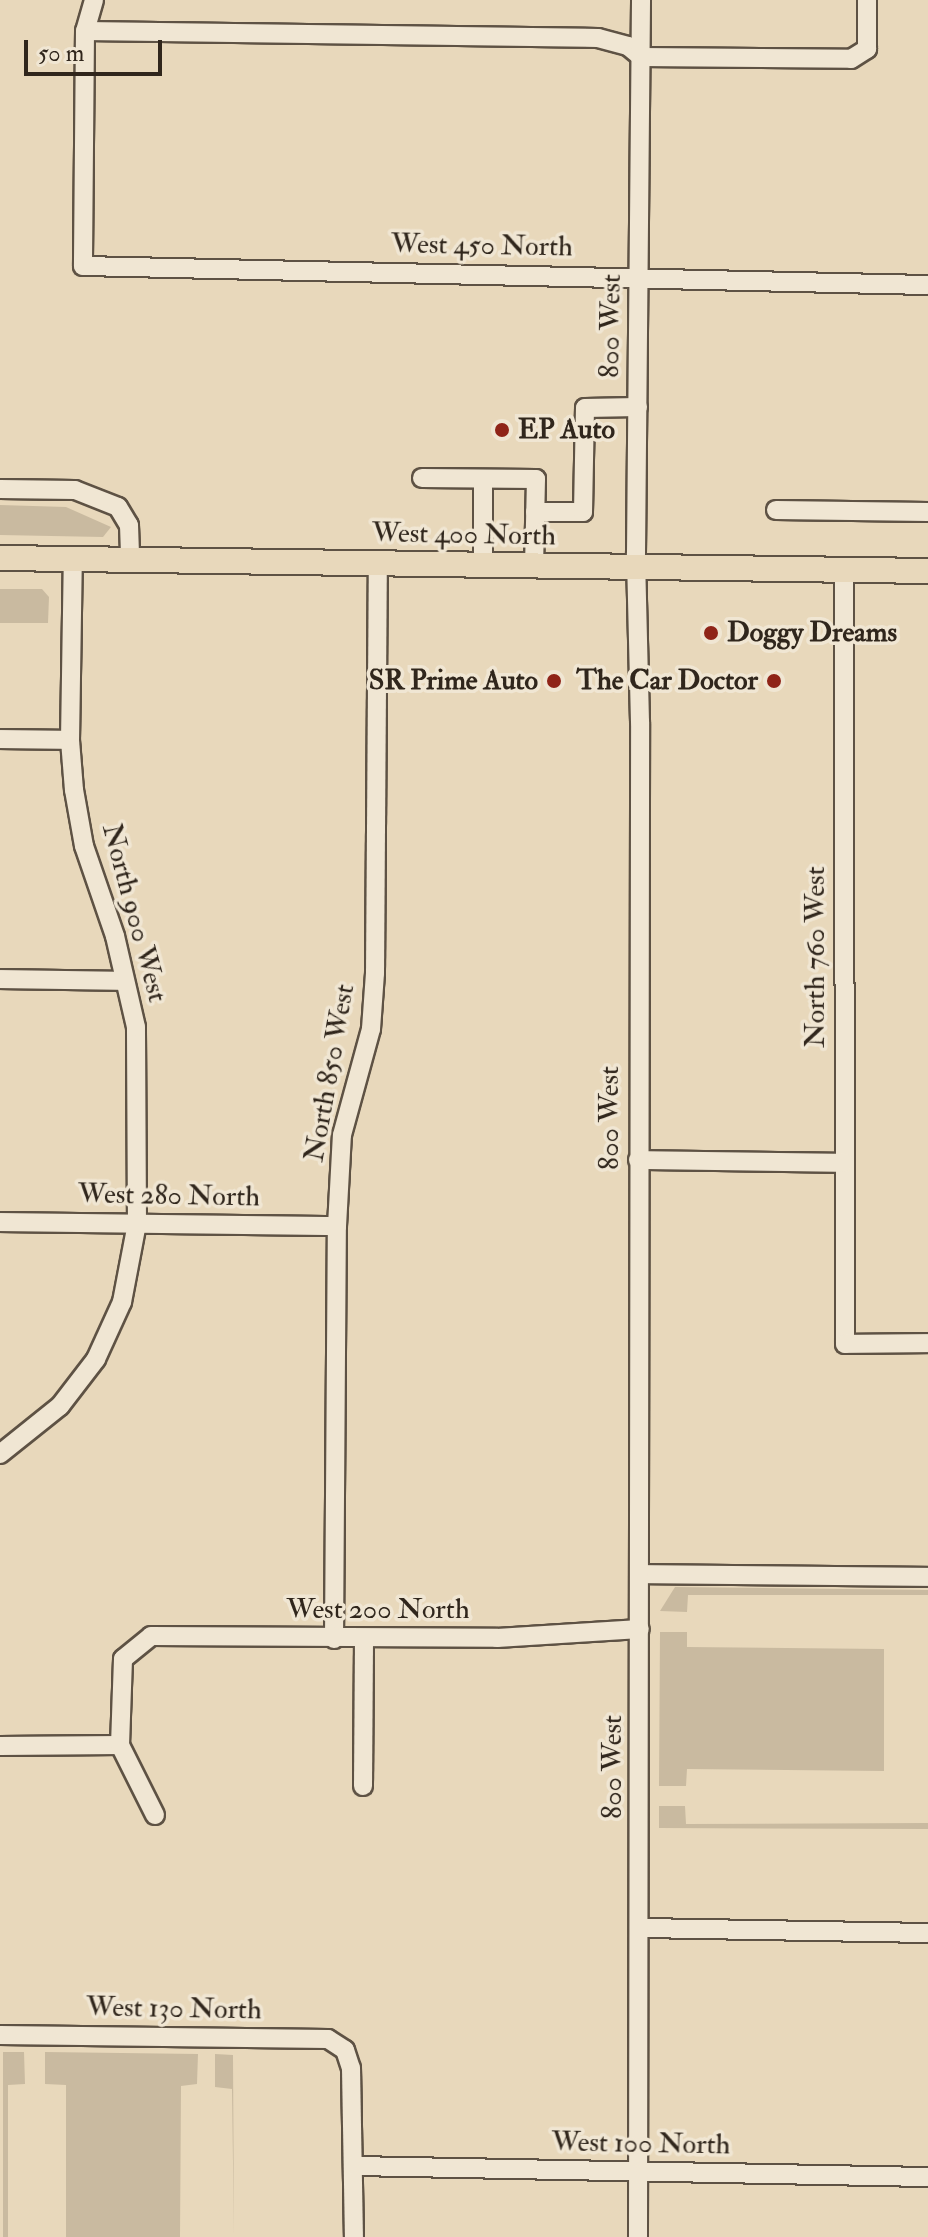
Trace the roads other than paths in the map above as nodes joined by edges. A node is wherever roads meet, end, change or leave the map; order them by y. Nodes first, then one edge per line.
1 (94, 0) edge
2 (641, 0) edge
3 (867, 0) edge
4 (85, 31) junction
5 (641, 57) junction
6 (639, 282) junction
7 (928, 285) edge
8 (638, 407) junction
9 (422, 478) dead end
10 (483, 479) junction
11 (0, 489) edge
12 (776, 510) dead end
13 (535, 512) junction
14 (928, 512) edge
15 (0, 558) edge
16 (130, 558) junction
17 (73, 559) junction
18 (378, 564) junction
19 (483, 565) junction
20 (534, 566) junction
21 (636, 567) junction
22 (844, 570) junction
23 (928, 571) edge
24 (0, 739) edge
25 (70, 740) junction
26 (0, 979) edge
27 (123, 981) junction
28 (638, 1160) junction
29 (844, 1163) junction
30 (0, 1222) edge
31 (137, 1223) junction
32 (337, 1226) junction
33 (928, 1343) edge
34 (0, 1454) edge
35 (640, 1574) junction
36 (928, 1577) edge
37 (640, 1629) junction
38 (334, 1639) junction
39 (364, 1639) junction
40 (120, 1745) junction
41 (0, 1746) edge
42 (363, 1786) dead end
43 (155, 1815) dead end
44 (642, 1928) junction
45 (928, 1933) edge
46 (0, 2035) edge
47 (354, 2166) junction
48 (638, 2173) junction
49 (928, 2177) edge
50 (354, 2237) edge
51 (638, 2237) edge

1 - 4 street
2 - 5 street, 800 West
3 - 5 street
4 - 5 street
4 - 6 street, West 450 North
5 - 6 street, 800 West
6 - 7 street, West 450 North
6 - 8 street, 800 West
8 - 13 street
8 - 21 street, 800 West
9 - 10 street
10 - 13 street
10 - 19 street
11 - 16 street
12 - 14 street
13 - 20 street
15 - 17 main road, West 400 North
16 - 17 main road, West 400 North
16 - 18 main road, West 400 North
17 - 25 street, North 900 West
18 - 19 main road, West 400 North
18 - 32 street, North 850 West
19 - 20 main road, West 400 North
20 - 21 main road, West 400 North
21 - 22 main road, West 400 North
21 - 28 street, 800 West
22 - 23 main road, West 400 North
22 - 29 street, North 760 West
24 - 25 street
25 - 27 street, North 900 West
26 - 27 street
27 - 31 street, North 900 West
28 - 29 street
28 - 35 street, 800 West
29 - 33 street, North 760 West
30 - 31 street, West 280 North
31 - 32 street, West 280 North
31 - 34 street, North 900 West
32 - 38 street, North 850 West
35 - 36 street
35 - 37 street, 800 West
37 - 39 street, West 200 North
37 - 44 street, 800 West
38 - 39 street, West 200 North
38 - 40 street, West 200 North
39 - 42 street
40 - 41 street
40 - 43 street
44 - 45 street
44 - 48 street, 800 West
46 - 47 street, West 130 North
47 - 48 street, West 100 North
47 - 50 street
48 - 49 street, West 100 North
48 - 51 street, 800 West

